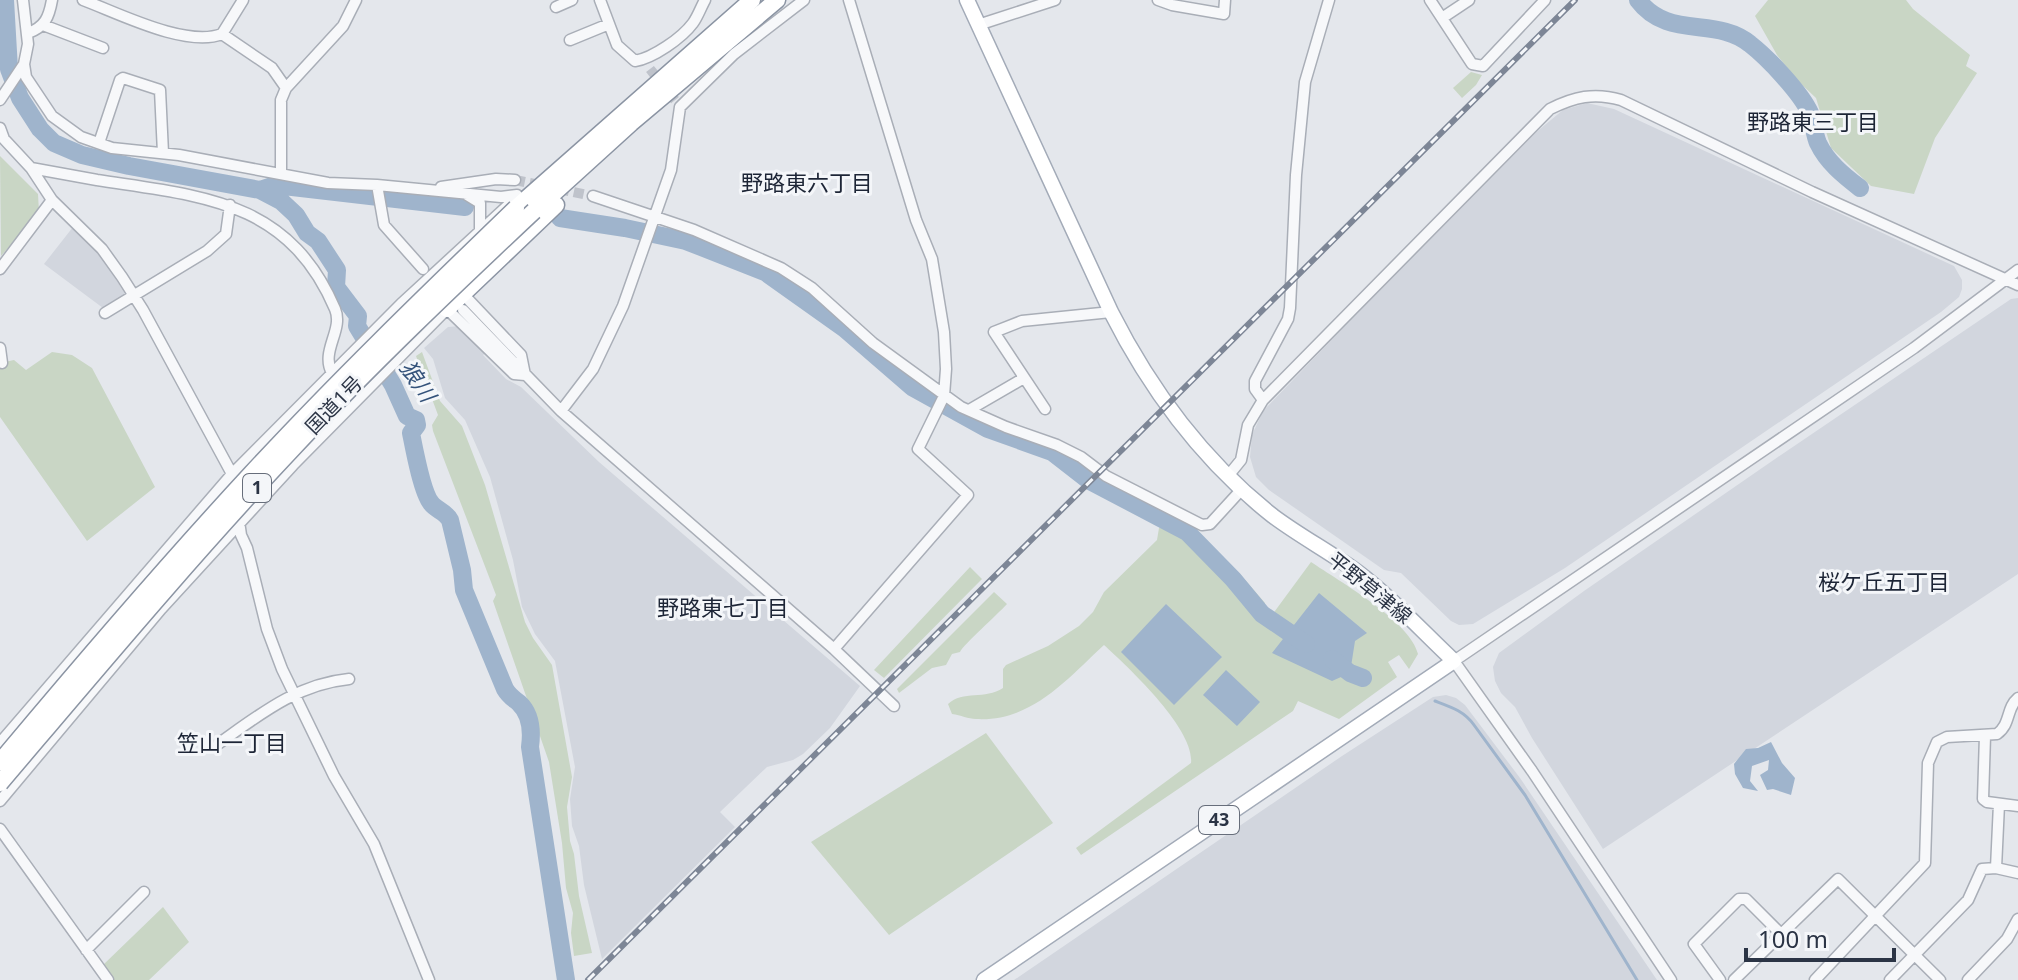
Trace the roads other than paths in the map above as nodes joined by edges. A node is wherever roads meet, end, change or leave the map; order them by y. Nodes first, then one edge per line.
1 (23, 0) edge
2 (52, 0) edge
3 (83, 0) edge
4 (243, 0) edge
5 (356, 0) edge
6 (572, 0) edge
7 (600, 0) edge
8 (705, 0) edge
9 (752, 0) edge
10 (777, 0) edge
11 (804, 0) edge
12 (849, 0) edge
13 (967, 0) edge
14 (1055, 0) edge
15 (1158, 0) edge
16 (1225, 0) edge
17 (1329, 0) edge
18 (1430, 0) edge
19 (1469, 0) edge
20 (1545, 0) edge
21 (1532, 5) edge
22 (114, 6) edge
23 (556, 7) dead end
24 (1442, 18) junction
25 (609, 24) junction
26 (43, 25) junction
27 (978, 25) junction
28 (28, 33) junction
29 (222, 34) junction
30 (570, 40) dead end
31 (103, 48) dead end
32 (730, 48) junction
33 (24, 64) junction
34 (286, 88) junction
35 (0, 100) edge
36 (627, 118) junction
37 (0, 128) edge
38 (99, 143) junction
39 (163, 153) junction
40 (31, 168) junction
41 (281, 174) junction
42 (377, 185) junction
43 (431, 189) junction
44 (465, 194) junction
45 (593, 196) tunnel mouth
46 (521, 198) junction
47 (52, 200) junction
48 (230, 205) junction
49 (651, 226) junction
50 (480, 229) junction
51 (0, 269) edge
52 (423, 269) dead end
53 (2018, 270) edge
54 (2005, 279) junction
55 (2018, 285) edge
56 (133, 295) junction
57 (458, 304) junction
58 (1111, 312) junction
59 (105, 313) dead end
60 (0, 348) edge
61 (2, 363) edge
62 (332, 373) junction
63 (525, 375) junction
64 (1024, 378) junction
65 (318, 387) junction
66 (1263, 400) junction
67 (941, 401) junction
68 (348, 409) junction
69 (1045, 409) dead end
70 (969, 410) junction
71 (561, 411) junction
72 (232, 474) junction
73 (1228, 476) junction
74 (1242, 489) junction
75 (239, 525) junction
76 (834, 649) junction
77 (1454, 661) junction
78 (349, 679) dead end
79 (294, 693) junction
80 (2018, 698) edge
81 (894, 706) dead end
82 (1985, 736) junction
83 (0, 743) edge
84 (218, 744) dead end
85 (0, 762) edge
86 (0, 783) edge
87 (0, 801) edge
88 (1999, 804) junction
89 (2018, 806) edge
90 (0, 829) edge
91 (1996, 868) junction
92 (2018, 873) edge
93 (144, 892) dead end
94 (1877, 915) junction
95 (2018, 919) edge
96 (1781, 934) junction
97 (86, 950) junction
98 (1916, 954) junction
99 (108, 980) edge
100 (429, 980) edge
101 (984, 980) edge
102 (1671, 980) edge
103 (1720, 980) edge
104 (1734, 980) edge
105 (1815, 980) edge
106 (1890, 980) edge
107 (1940, 980) edge
108 (1968, 980) edge

1 - 28 street
2 - 26 street
3 - 22 street
4 - 29 street
5 - 34 street
6 - 23 street
7 - 25 street
8 - 25 street
9 - 36 highway, 国道1号 / 1
10 - 32 highway, 国道1号 / 1
11 - 32 street
12 - 67 street
13 - 27 main road, 平野草津線
14 - 27 street
15 - 16 street
17 - 66 street
18 - 24 street
19 - 24 street
20 - 21 street
21 - 24 street
22 - 29 street
25 - 30 street
26 - 28 street
26 - 31 street
27 - 58 main road, 平野草津線
28 - 33 street
29 - 34 street
32 - 36 highway, 国道1号 / 1
32 - 49 street
33 - 35 street
33 - 38 street
34 - 41 street
36 - 46 highway, 国道1号 / 1
36 - 57 highway
37 - 40 street
38 - 39 street
38 - 39 street
39 - 41 street
40 - 47 street
40 - 48 street
41 - 42 street
42 - 43 street
42 - 52 street
43 - 44 street
43 - 46 street
44 - 46 street
44 - 50 street
45 - 49 street
46 - 50 street
46 - 85 highway, 国道1号 / 1, bridge
46 - 86 highway, 国道1号 / 1, bridge
47 - 51 street
47 - 56 street
48 - 56 street
48 - 62 street
49 - 67 street
49 - 71 street
50 - 62 street
53 - 54 street
54 - 55 street
54 - 66 street
54 - 77 street
56 - 59 street
56 - 72 street
57 - 63 street
57 - 63 street
57 - 68 street
58 - 64 street
58 - 73 main road, 平野草津線
60 - 61 street
62 - 65 street
63 - 71 street
64 - 69 street
64 - 70 street
65 - 68 street
65 - 72 street
66 - 73 street
67 - 70 street
67 - 76 street
68 - 75 street
70 - 74 street
71 - 76 street
72 - 75 street
72 - 83 street
73 - 74 main road, 平野草津線
74 - 77 main road, 平野草津線
75 - 79 street
75 - 87 street
76 - 81 street
77 - 101 main road, 43
77 - 102 street
78 - 79 street
79 - 84 street
79 - 100 street
80 - 82 street
82 - 88 street
82 - 94 street
88 - 89 street
88 - 91 street
90 - 97 street
91 - 92 street
91 - 98 street
93 - 97 street
94 - 96 street
94 - 98 street
94 - 105 street
95 - 108 street
96 - 103 street
96 - 104 street
97 - 99 street
98 - 106 street
98 - 107 street

